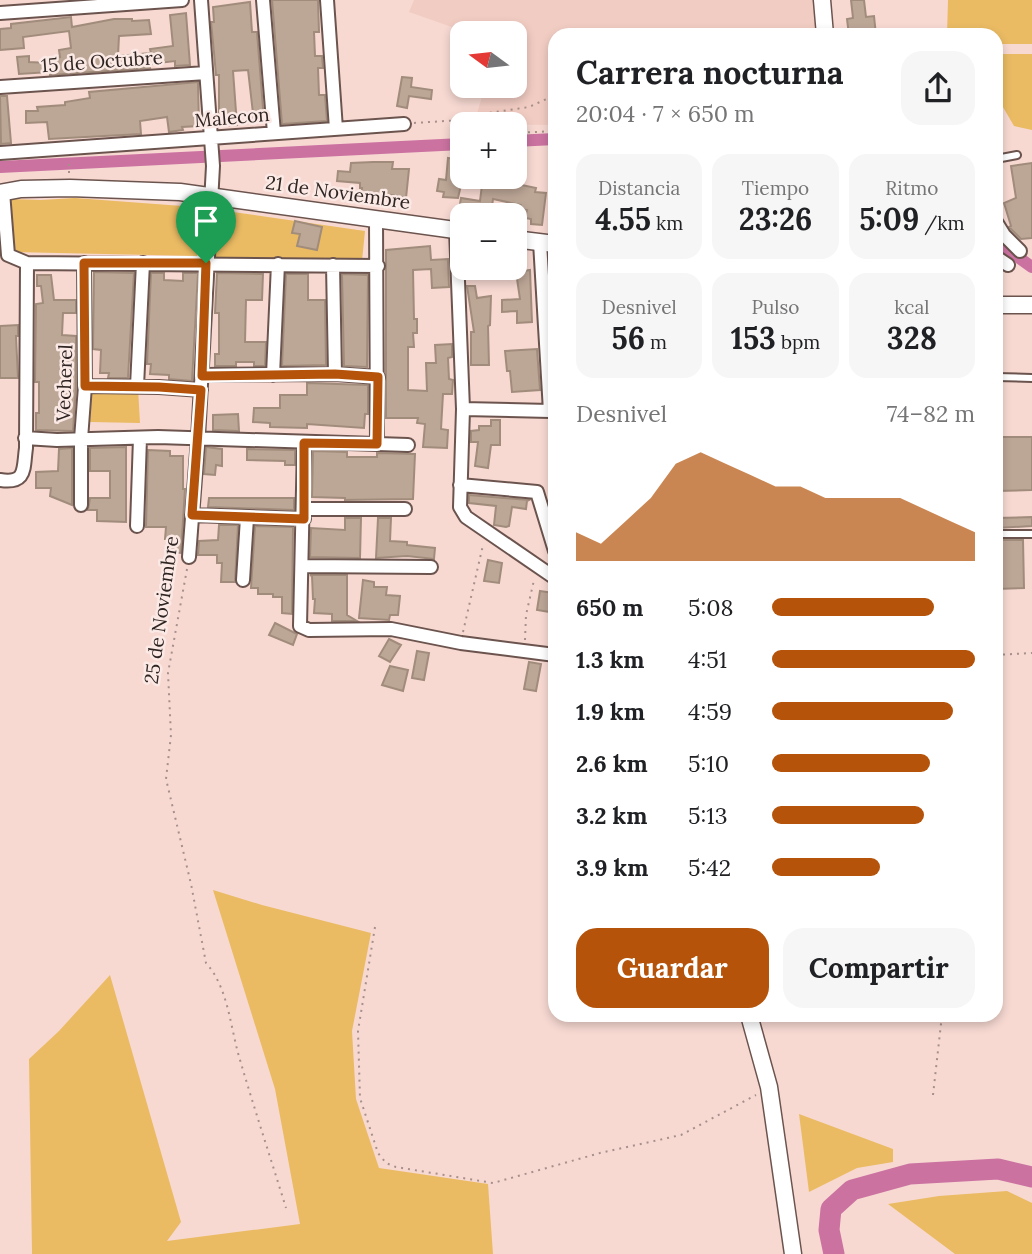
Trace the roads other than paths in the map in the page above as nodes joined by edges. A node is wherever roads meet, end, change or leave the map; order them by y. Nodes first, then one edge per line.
1 (182, 0) edge
2 (201, 0) edge
3 (263, 0) edge
4 (327, 0) edge
5 (822, 0) edge
6 (137, 1) edge
7 (0, 13) edge
8 (824, 28) edge
9 (206, 73) junction
10 (0, 87) edge
11 (404, 124) road end
12 (336, 129) junction
13 (274, 133) junction
14 (212, 142) junction
15 (0, 153) edge
16 (1017, 155) dead end
17 (1003, 158) edge
18 (1, 193) edge
19 (211, 196) junction
20 (376, 219) junction
21 (450, 229) edge
22 (1003, 233) edge
23 (527, 241) edge
24 (548, 243) edge
25 (1020, 251) dead end
26 (1003, 262) edge
27 (27, 263) junction
28 (84, 263) junction
29 (143, 263) junction
30 (206, 263) junction
31 (278, 264) junction
32 (333, 265) junction
33 (1007, 265) dead end
34 (378, 266) junction
35 (460, 280) edge
36 (1003, 305) edge
37 (1032, 305) edge
38 (335, 374) junction
39 (273, 375) junction
40 (202, 376) junction
41 (378, 377) junction
42 (1003, 377) edge
43 (1032, 378) edge
44 (85, 386) junction
45 (137, 386) junction
46 (201, 390) junction
47 (463, 410) junction
48 (548, 411) edge
49 (25, 438) junction
50 (140, 438) junction
51 (81, 439) junction
52 (198, 439) junction
53 (304, 443) junction
54 (377, 444) junction
55 (408, 445) dead end
56 (0, 481) edge
57 (460, 485) junction
58 (81, 505) dead end
59 (405, 509) dead end
60 (304, 514) junction
61 (192, 515) junction
62 (247, 518) junction
63 (136, 526) dead end
64 (548, 528) edge
65 (1003, 534) edge
66 (1032, 534) edge
67 (189, 557) road end
68 (303, 566) junction
69 (430, 567) dead end
70 (548, 573) edge
71 (243, 580) dead end
72 (548, 654) edge
73 (750, 1022) edge
74 (793, 1254) edge

1 - 6 street
2 - 9 street, 25 de Noviembre
3 - 13 street
4 - 12 street
5 - 8 street
6 - 7 street
9 - 10 street, 15 de Octubre
9 - 14 street, 25 de Noviembre
11 - 12 street, Malecon
12 - 13 street, Malecon
13 - 14 street, Malecon
14 - 15 street, Malecon
14 - 19 street, 25 de Noviembre
16 - 17 lane
18 - 19 street, 21 de Noviembre
18 - 27 street
19 - 20 street, 21 de Noviembre
19 - 30 street, 25 de Noviembre
20 - 21 street, 21 de Noviembre
20 - 34 street
22 - 25 street
23 - 24 street
26 - 33 street
27 - 28 street
27 - 49 street
28 - 29 street
28 - 44 street, Vecherel
29 - 30 street
29 - 45 street
30 - 31 street
30 - 40 street, 25 de Noviembre
31 - 32 street
31 - 39 street
32 - 34 street
32 - 38 street
34 - 41 street
35 - 47 street
36 - 37 street
38 - 39 street
38 - 41 street
39 - 40 street
40 - 46 street, 25 de Noviembre
41 - 54 street
42 - 43 lane
44 - 45 street
44 - 51 street, Vecherel
45 - 46 street
46 - 52 street, 25 de Noviembre
47 - 48 street
47 - 57 street
49 - 51 street
49 - 56 street
50 - 51 street
50 - 52 street
50 - 63 street
51 - 58 street, Vecherel
52 - 53 street
52 - 61 street, 25 de Noviembre
53 - 54 street
53 - 60 street
54 - 55 street
57 - 64 street
57 - 70 street
59 - 60 street
60 - 62 street
60 - 68 street
61 - 62 street
61 - 67 street, 25 de Noviembre
62 - 71 street
65 - 66 lane
68 - 69 street
68 - 72 street
73 - 74 street

